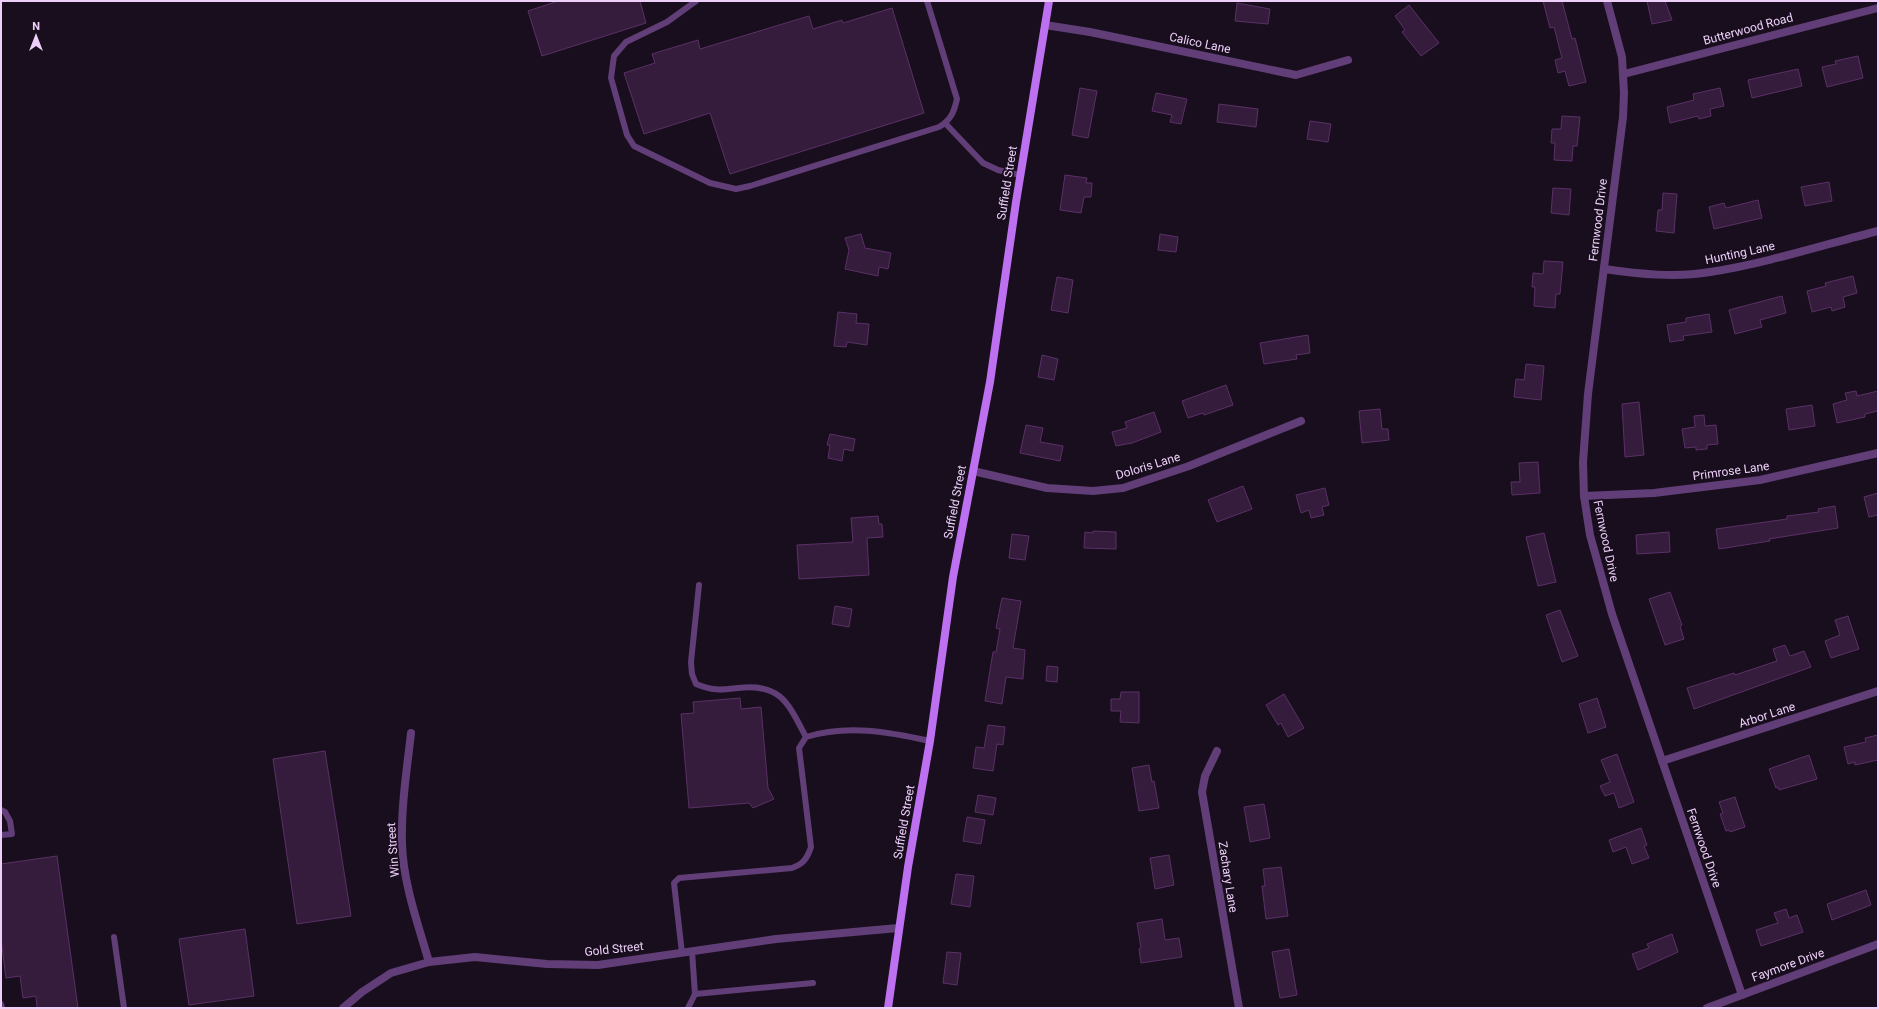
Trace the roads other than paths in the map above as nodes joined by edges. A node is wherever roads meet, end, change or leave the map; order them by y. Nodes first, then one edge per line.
1 (696, 1) edge
2 (927, 1) edge
3 (1050, 1) edge
4 (1607, 1) edge
5 (1878, 8) edge
6 (1045, 25) junction
7 (1348, 60) dead end
8 (1624, 74) junction
9 (945, 123) junction
10 (1020, 175) junction
11 (1878, 231) edge
12 (1604, 269) junction
13 (1300, 421) dead end
14 (1878, 454) edge
15 (973, 471) junction
16 (1584, 496) junction
17 (699, 585) dead end
18 (1878, 691) edge
19 (411, 733) dead end
20 (806, 737) junction
21 (930, 741) junction
22 (1217, 752) dead end
23 (1662, 761) junction
24 (1, 810) edge
25 (1, 835) edge
26 (898, 928) junction
27 (114, 937) dead end
28 (1878, 944) edge
29 (692, 951) junction
30 (682, 953) junction
31 (429, 962) junction
32 (812, 983) dead end
33 (695, 994) junction
34 (1742, 995) junction
35 (1, 1004) edge
36 (2, 1008) edge
37 (124, 1008) edge
38 (344, 1008) edge
39 (688, 1008) edge
40 (888, 1008) edge
41 (1239, 1008) edge
42 (1707, 1008) edge

1 - 9 lane
2 - 9 lane
3 - 6 main road, Suffield Street
4 - 8 street, Fernwood Drive
5 - 8 street, Butterwood Road
6 - 7 street, Calico Lane
6 - 10 main road, Suffield Street
8 - 12 street, Fernwood Drive
9 - 10 lane
10 - 15 main road, Suffield Street
11 - 12 street, Hunting Lane
12 - 16 street, Fernwood Drive
13 - 15 street, Doloris Lane
14 - 16 street, Primrose Lane
15 - 21 main road, Suffield Street
16 - 23 street, Fernwood Drive
17 - 20 lane
18 - 23 street, Arbor Lane
19 - 31 street, Win Street
20 - 21 lane
20 - 30 lane
21 - 26 main road, Suffield Street
22 - 41 street, Zachary Lane
23 - 34 street, Fernwood Drive
24 - 25 lane
26 - 29 street, Gold Street
26 - 40 main road, Suffield Street
27 - 37 lane
28 - 34 street, Faymore Drive
29 - 30 street, Gold Street
29 - 33 lane
30 - 31 street, Gold Street
31 - 38 street, Gold Street
32 - 33 lane
33 - 39 lane
34 - 42 street, Faymore Drive
35 - 36 lane

